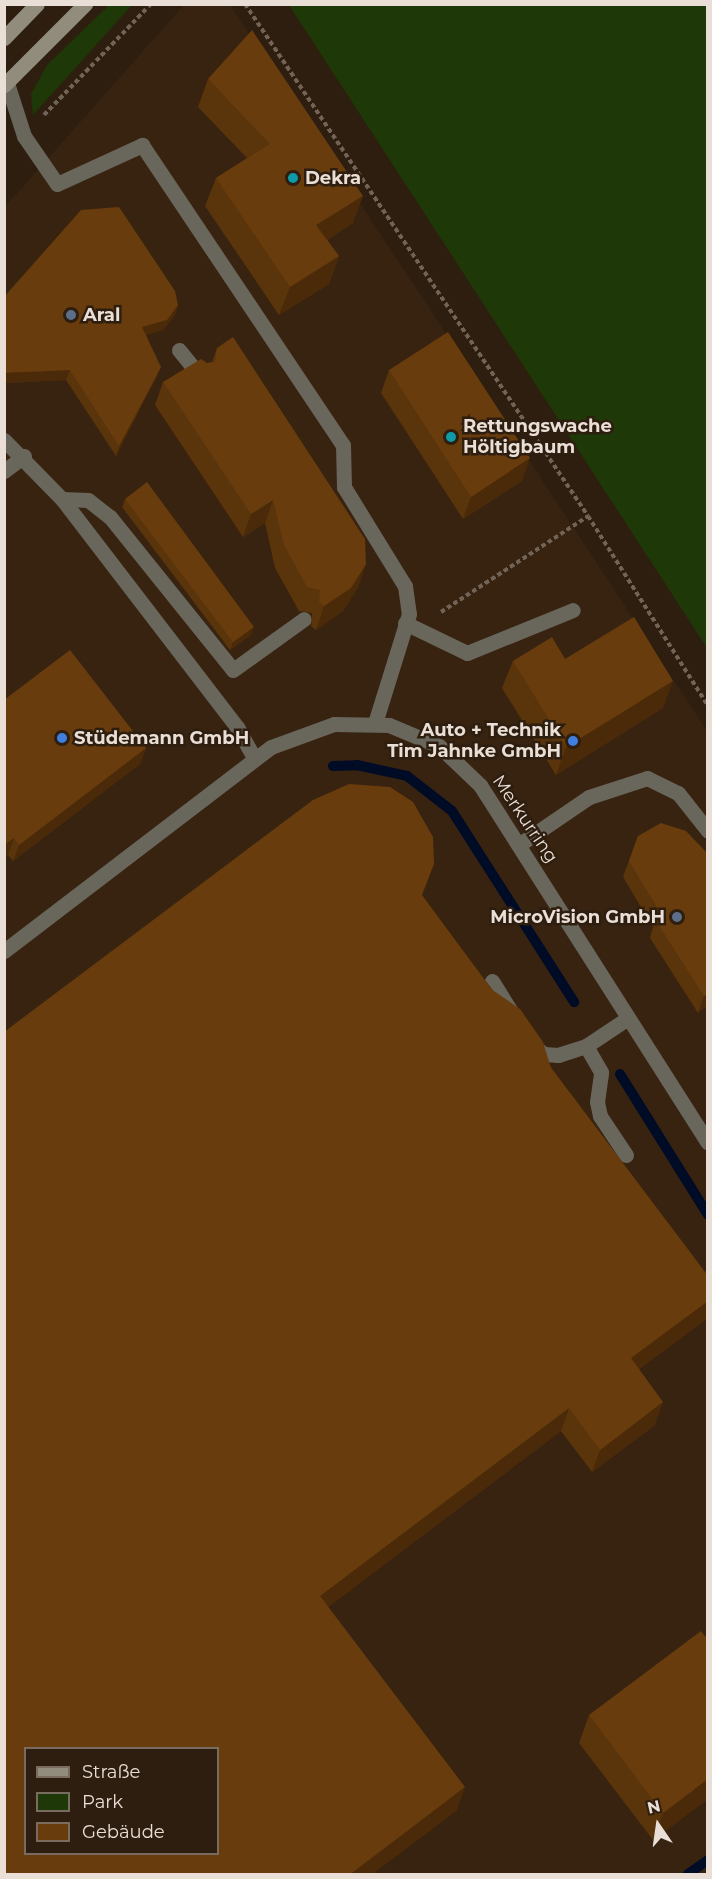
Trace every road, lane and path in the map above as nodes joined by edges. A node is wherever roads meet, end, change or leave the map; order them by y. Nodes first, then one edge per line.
1 (37, 4) edge
2 (85, 4) edge
3 (151, 4) edge
4 (245, 4) edge
5 (4, 38) edge
6 (6, 84) edge
7 (24, 136) junction
8 (178, 350) dead end
9 (201, 377) edge
10 (4, 440) edge
11 (24, 456) junction
12 (4, 471) edge
13 (62, 500) junction
14 (588, 516) junction
15 (573, 610) dead end
16 (304, 620) dead end
17 (405, 623) junction
18 (708, 706) edge
19 (375, 723) junction
20 (254, 758) junction
21 (708, 831) edge
22 (520, 844) junction
23 (4, 951) edge
24 (492, 981) dead end
25 (628, 1018) junction
26 (586, 1046) junction
27 (706, 1138) edge
28 (626, 1155) dead end

1 - 5 main road
2 - 6 main road
3 - 7 path
4 - 14 path
6 - 7 street
7 - 17 street
8 - 9 street
10 - 11 street
11 - 12 street
11 - 13 street
13 - 16 street
13 - 20 street
14 - 17 path
14 - 18 path
15 - 17 street
17 - 19 street
19 - 20 street, Merkurring
19 - 22 street, Merkurring
20 - 23 street, Merkurring
21 - 22 street
22 - 25 street, Merkurring
24 - 26 street
25 - 26 street
25 - 27 street, Merkurring
26 - 28 street

